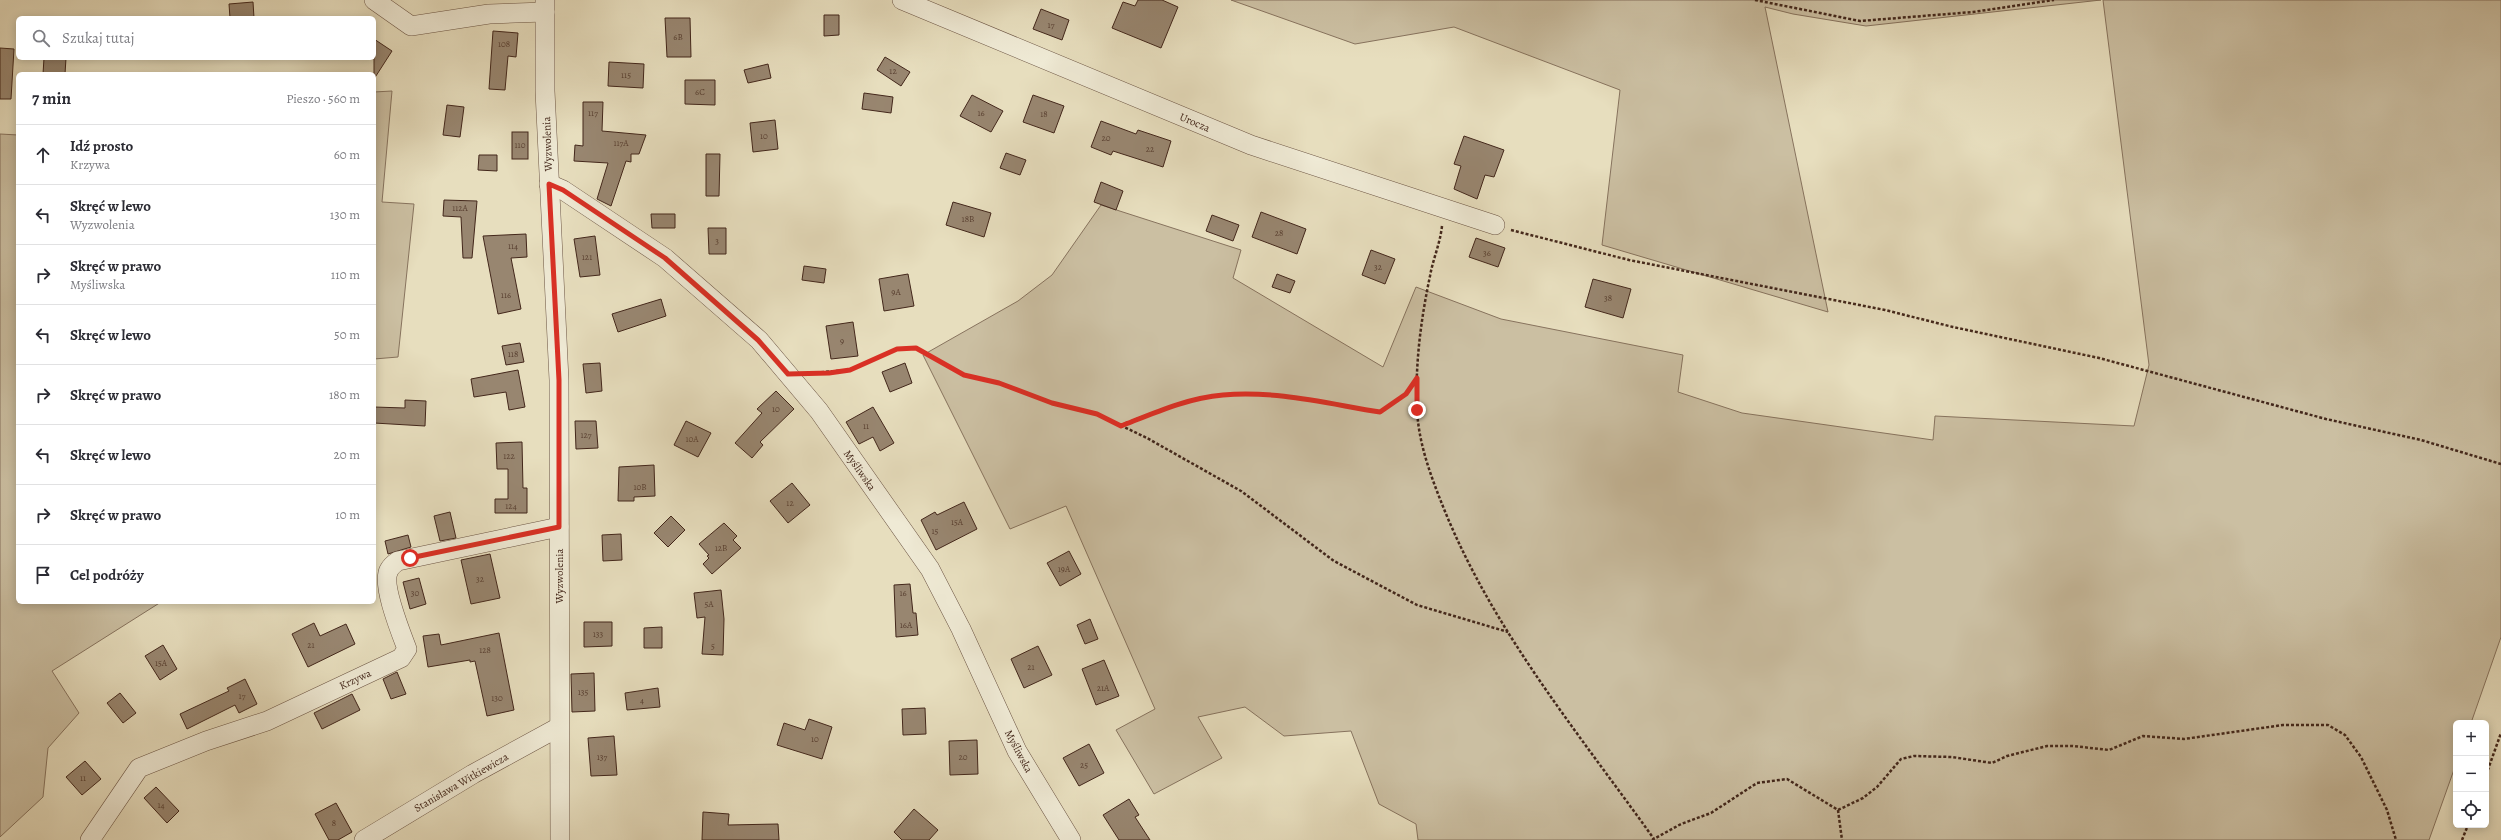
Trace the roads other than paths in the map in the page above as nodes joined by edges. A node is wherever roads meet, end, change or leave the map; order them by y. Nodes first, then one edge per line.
1 (374, 0) edge
2 (902, 0) edge
3 (545, 6) edge
4 (549, 184) junction
5 (1495, 225) road end
6 (559, 527) junction
7 (559, 727) junction
8 (90, 840) edge
9 (364, 840) edge
10 (560, 840) edge
11 (1071, 840) edge

1 - 3 street
2 - 5 street, Urocza
3 - 4 street, Wyzwolenia
4 - 6 street, Wyzwolenia
4 - 11 street, Myśliwska
6 - 7 street, Wyzwolenia
6 - 8 street, Krzywa
7 - 9 street, Stanisława Witkiewicza
7 - 10 street, Wyzwolenia

